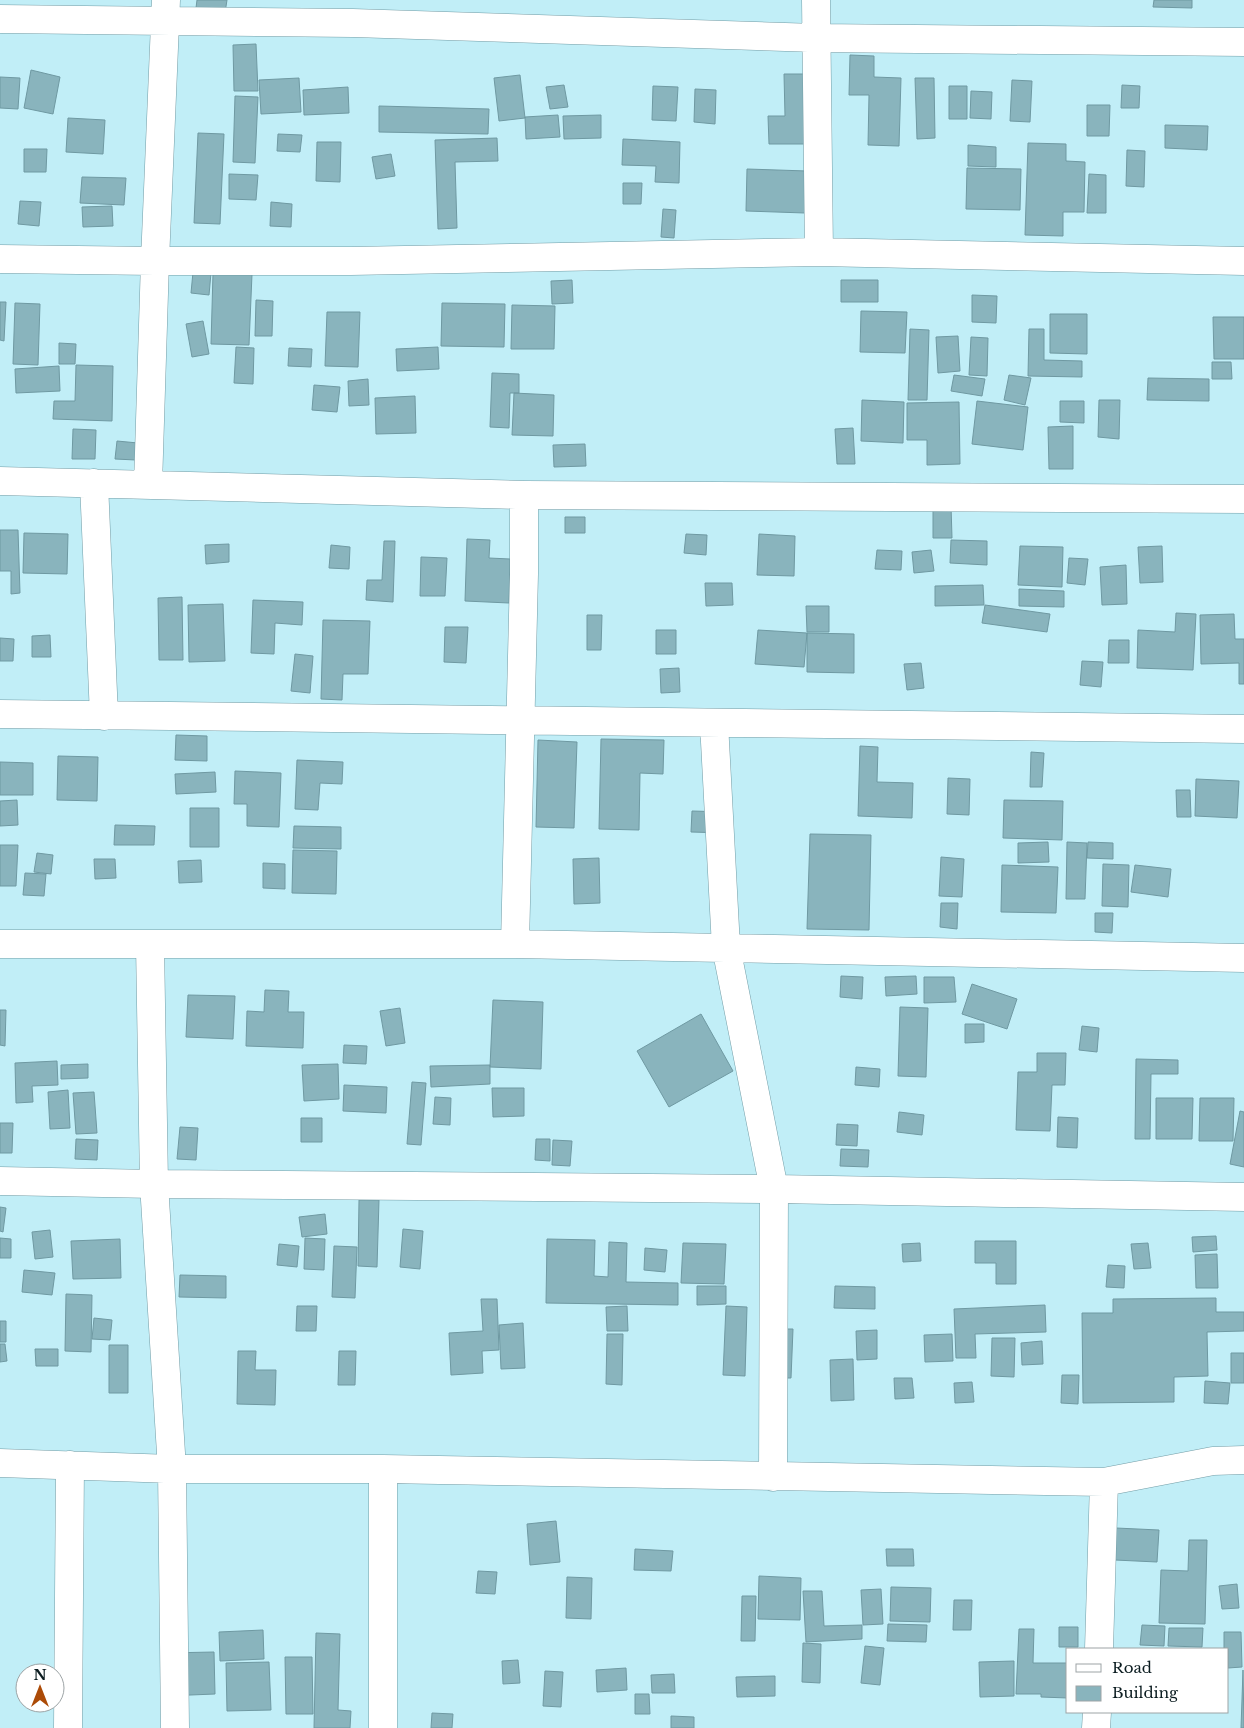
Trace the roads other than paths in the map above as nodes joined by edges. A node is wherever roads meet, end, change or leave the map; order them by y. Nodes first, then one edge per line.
1 (816, 0) edge
2 (165, 11) edge
3 (0, 19) edge
4 (816, 38) junction
5 (1244, 42) edge
6 (819, 252) junction
7 (0, 259) edge
8 (155, 261) junction
9 (1244, 261) edge
10 (0, 481) edge
11 (94, 483) junction
12 (148, 485) junction
13 (524, 495) junction
14 (1244, 498) edge
15 (0, 714) edge
16 (104, 716) junction
17 (519, 721) junction
18 (714, 723) junction
19 (1244, 729) edge
20 (0, 944) edge
21 (150, 944) junction
22 (515, 944) junction
23 (726, 947) junction
24 (1244, 958) edge
25 (0, 1181) edge
26 (154, 1184) junction
27 (774, 1189) junction
28 (1244, 1197) edge
29 (1244, 1460) edge
30 (0, 1463) edge
31 (70, 1464) junction
32 (172, 1469) junction
33 (383, 1469) junction
34 (773, 1477) junction
35 (1104, 1482) junction
36 (1099, 1648) edge
37 (1097, 1713) edge
38 (68, 1728) edge
39 (175, 1728) edge
40 (383, 1728) edge
41 (1096, 1728) edge

1 - 4 street
2 - 3 street
2 - 4 street
2 - 8 street
4 - 5 street
4 - 6 street
6 - 8 street
6 - 9 street
7 - 8 street
8 - 12 street
10 - 11 street
11 - 12 street
11 - 16 street
12 - 13 street
13 - 14 street
13 - 17 street
15 - 16 street
16 - 17 street
17 - 18 street
17 - 22 street
18 - 19 street
18 - 23 street
20 - 21 street
21 - 22 street
21 - 26 street
22 - 23 street
23 - 24 street
23 - 27 street
25 - 26 street
26 - 27 street
26 - 32 street
27 - 28 street
27 - 34 street
29 - 35 street
30 - 31 street
31 - 32 street
31 - 38 street
32 - 33 street
32 - 39 street
33 - 34 street
33 - 40 street
34 - 35 street
35 - 36 street
37 - 41 street

